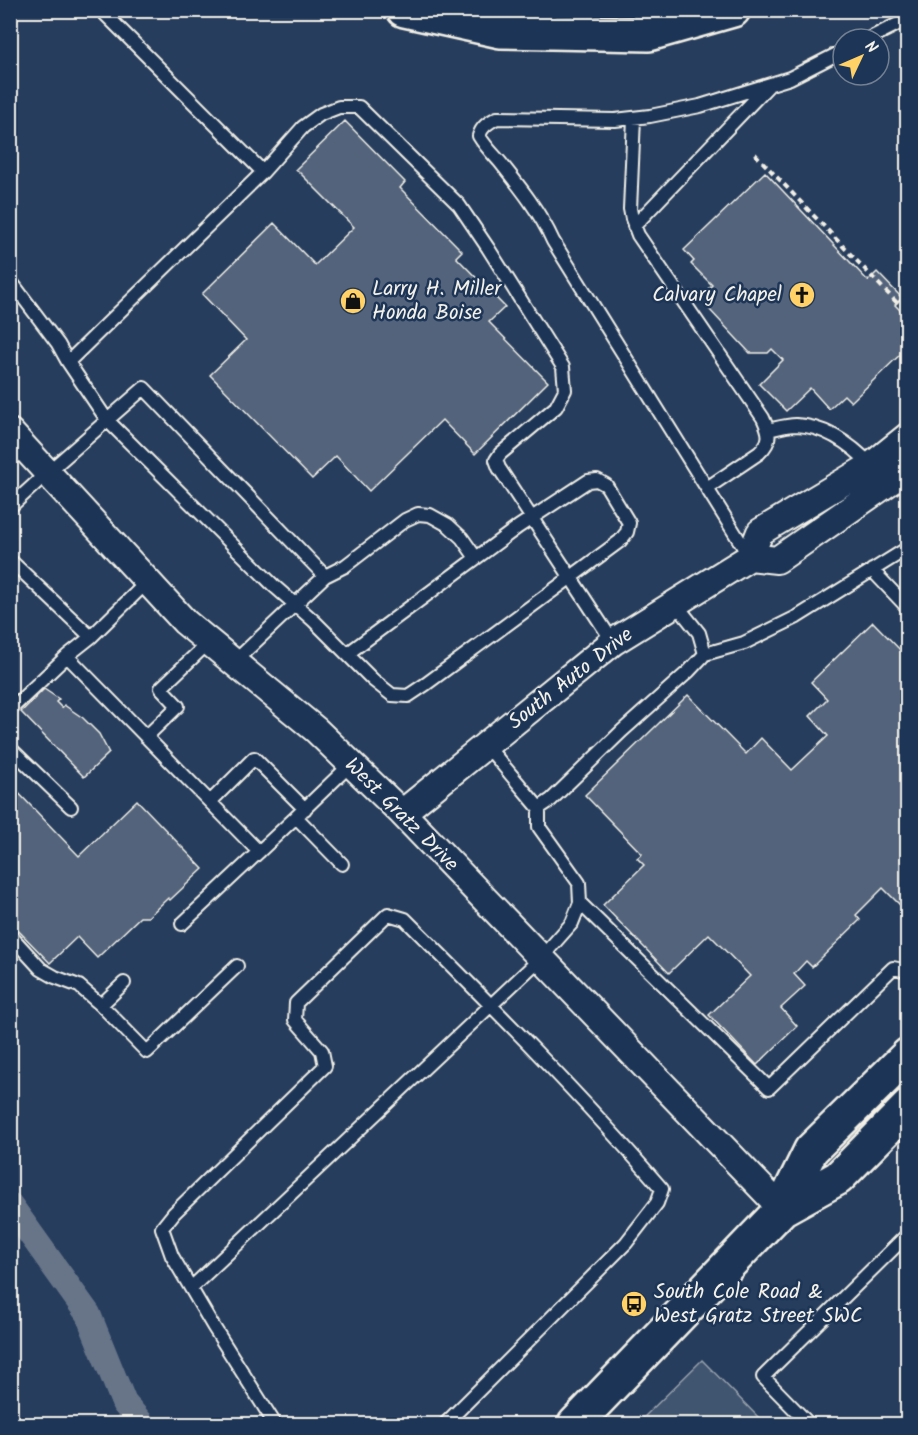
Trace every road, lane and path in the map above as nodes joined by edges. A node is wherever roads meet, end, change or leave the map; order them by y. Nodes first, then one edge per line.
1 (101, 10) edge
2 (404, 10) edge
3 (733, 10) edge
4 (908, 19) edge
5 (891, 28) edge
6 (831, 57) edge
7 (769, 85) junction
8 (634, 118) junction
9 (756, 154) dead end
10 (263, 172) junction
11 (634, 226) junction
12 (10, 280) edge
13 (899, 306) dead end
14 (68, 362) junction
15 (108, 420) junction
16 (768, 430) junction
17 (10, 432) edge
18 (908, 436) edge
19 (908, 469) edge
20 (48, 472) junction
21 (879, 474) junction
22 (707, 488) junction
23 (10, 507) edge
24 (531, 518) junction
25 (908, 548) edge
26 (750, 557) junction
27 (476, 558) junction
28 (10, 560) edge
29 (872, 570) junction
30 (325, 576) junction
31 (570, 577) junction
32 (148, 581) junction
33 (675, 603) junction
34 (295, 605) junction
35 (908, 608) edge
36 (91, 637) junction
37 (209, 642) junction
38 (613, 642) junction
39 (347, 654) junction
40 (705, 654) junction
41 (67, 656) junction
42 (234, 662) junction
43 (10, 710) edge
44 (146, 737) junction
45 (486, 745) junction
46 (10, 748) edge
47 (351, 764) junction
48 (210, 802) junction
49 (71, 807) dead end
50 (538, 808) junction
51 (300, 813) junction
52 (402, 813) junction
53 (259, 852) junction
54 (342, 864) dead end
55 (580, 903) junction
56 (182, 924) dead end
57 (10, 934) edge
58 (541, 958) junction
59 (237, 966) dead end
60 (908, 971) edge
61 (124, 982) dead end
62 (101, 1005) junction
63 (492, 1005) junction
64 (908, 1055) edge
65 (908, 1107) edge
66 (782, 1209) junction
67 (908, 1234) edge
68 (191, 1288) junction
69 (275, 1425) edge
70 (445, 1425) edge
71 (575, 1425) edge
72 (809, 1425) edge

1 - 10 lane
2 - 3 main road
4 - 5 lane
6 - 7 lane
7 - 8 lane
7 - 11 lane
8 - 11 lane
8 - 22 lane
9 - 13 path
10 - 14 lane
10 - 24 lane
11 - 16 lane
12 - 14 lane
14 - 15 lane
15 - 20 lane
15 - 30 lane
15 - 34 lane
16 - 21 lane
16 - 22 lane
17 - 20 street, West Gratz Drive
18 - 21 street
19 - 21 street
20 - 23 lane
20 - 32 street, West Gratz Drive
21 - 26 street
22 - 26 lane
24 - 27 lane
24 - 31 lane
24 - 31 lane
25 - 29 lane
26 - 33 street, South Auto Drive
27 - 30 lane
27 - 39 lane
28 - 36 lane
29 - 35 lane
29 - 40 lane
30 - 34 lane
31 - 38 lane
31 - 39 lane
32 - 36 lane
32 - 37 street, West Gratz Drive
33 - 38 street, South Auto Drive
33 - 40 lane
34 - 39 lane
34 - 42 lane
36 - 41 lane
37 - 42 street, West Gratz Drive
37 - 44 lane
38 - 45 street, South Auto Drive
40 - 50 lane
41 - 43 lane
41 - 44 lane
42 - 47 street, West Gratz Drive
44 - 48 lane
45 - 50 lane
45 - 52 street, South Auto Drive
46 - 49 lane
47 - 51 lane
47 - 52 street, West Gratz Drive
48 - 51 lane
48 - 53 lane
50 - 55 lane
51 - 53 lane
51 - 54 lane
52 - 58 street, West Gratz Drive
53 - 56 lane
55 - 58 lane
55 - 60 lane
57 - 62 lane
58 - 63 lane
58 - 66 street, West Gratz Drive
59 - 62 lane
61 - 62 lane
63 - 68 lane
63 - 68 lane
63 - 70 lane
64 - 66 main road
65 - 66 main road
66 - 71 main road
67 - 72 lane
68 - 69 lane

